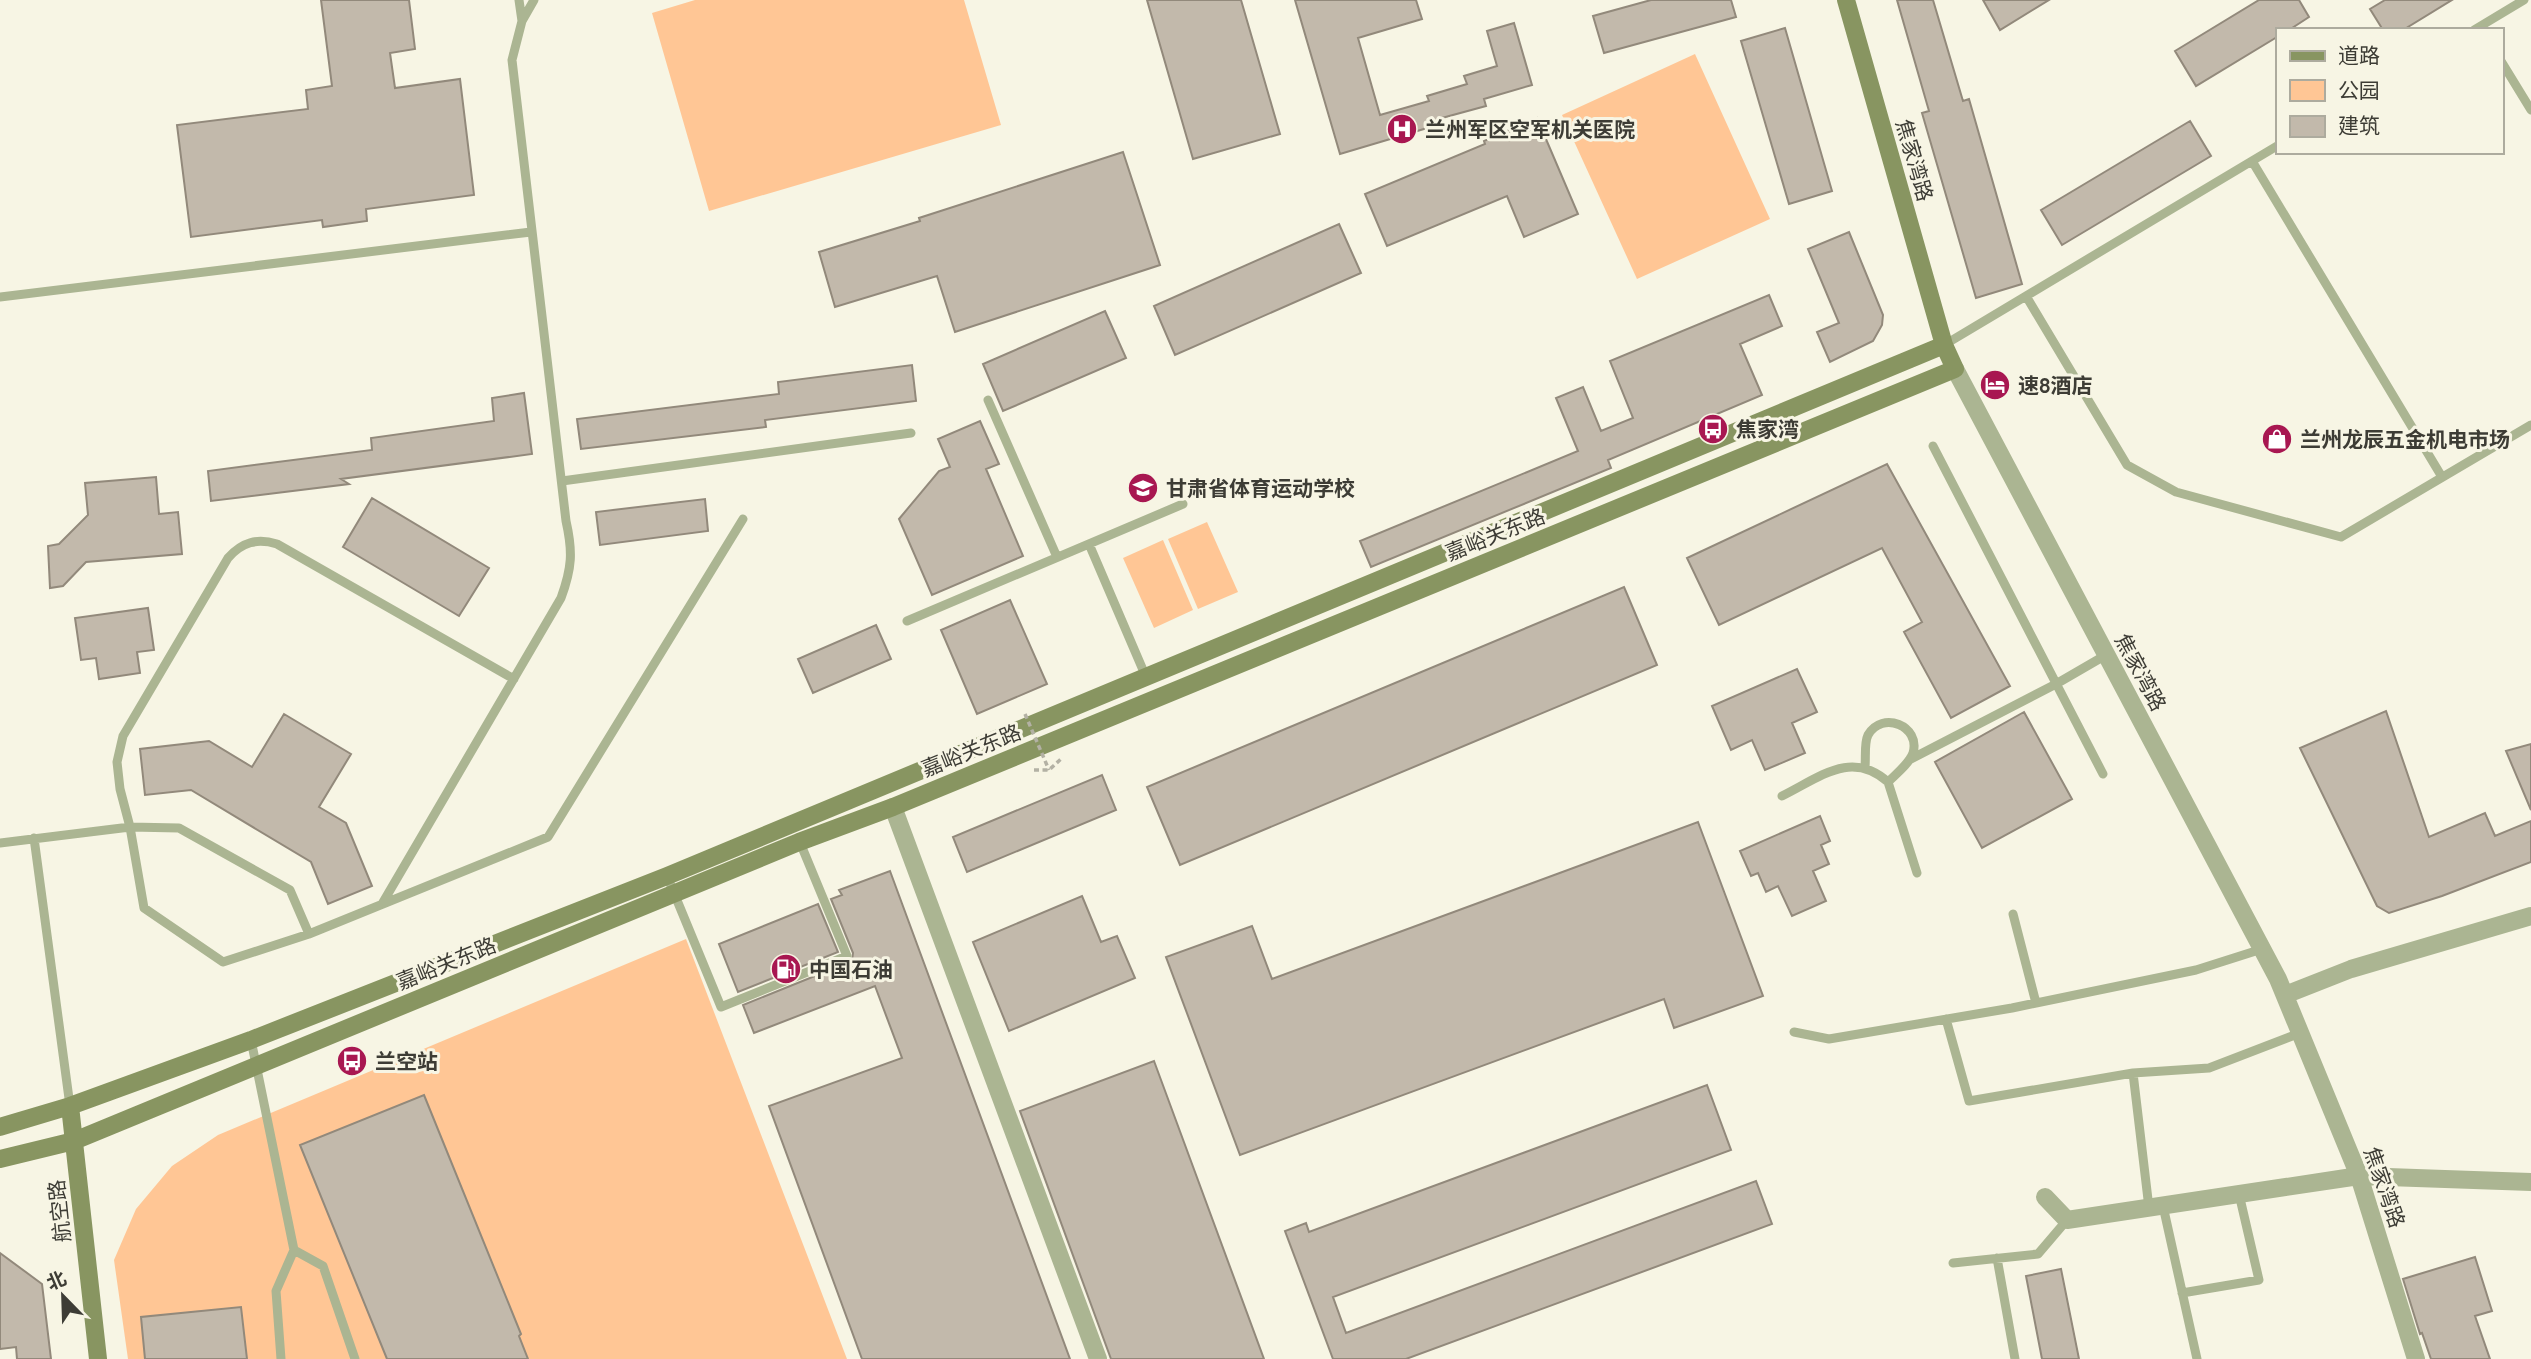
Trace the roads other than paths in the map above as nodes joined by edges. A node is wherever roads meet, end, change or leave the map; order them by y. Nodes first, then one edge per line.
1 (519, 0) edge
2 (534, 0) edge
3 (1846, 0) edge
4 (2524, 0) edge
5 (522, 21) junction
6 (2481, 28) edge
7 (2503, 64) edge
8 (2531, 110) edge
9 (2276, 147) edge
10 (2252, 161) junction
11 (531, 232) junction
12 (2026, 296) junction
13 (0, 297) edge
14 (1944, 345) junction
15 (1955, 369) junction
16 (988, 400) dead end
17 (2531, 425) edge
18 (911, 433) dead end
19 (1933, 446) dead end
20 (2442, 477) junction
21 (562, 481) junction
22 (1183, 504) dead end
23 (743, 519) dead end
24 (1089, 544) junction
25 (1057, 557) junction
26 (907, 621) dead end
27 (2106, 655) junction
28 (1146, 677) junction
29 (514, 679) junction
30 (2056, 684) junction
31 (1909, 760) junction
32 (1865, 767) junction
33 (2103, 774) dead end
34 (1888, 782) junction
35 (1782, 796) dead end
36 (893, 807) junction
37 (792, 824) junction
38 (130, 827) junction
39 (34, 838) junction
40 (799, 842) junction
41 (0, 843) edge
42 (1917, 873) dead end
43 (667, 876) junction
44 (674, 894) junction
45 (382, 904) junction
46 (2013, 914) dead end
47 (2531, 916) edge
48 (309, 934) junction
49 (2262, 949) junction
50 (2285, 995) junction
51 (2036, 1003) junction
52 (1946, 1019) junction
53 (1794, 1032) dead end
54 (2300, 1033) junction
55 (251, 1040) junction
56 (255, 1066) junction
57 (2133, 1073) junction
58 (70, 1106) junction
59 (0, 1127) edge
60 (74, 1141) junction
61 (0, 1159) edge
62 (2359, 1176) junction
63 (2531, 1182) edge
64 (2239, 1194) junction
65 (2045, 1197) dead end
66 (2156, 1207) junction
67 (2067, 1220) junction
68 (294, 1250) junction
69 (1997, 1258) junction
70 (1953, 1263) dead end
71 (2182, 1293) junction
72 (98, 1359) edge
73 (281, 1359) edge
74 (355, 1359) edge
75 (1098, 1359) edge
76 (2015, 1359) edge
77 (2197, 1359) edge
78 (2416, 1359) edge

1 - 5 lane
2 - 5 lane
3 - 14 main road, 焦家湾路
4 - 6 lane
5 - 11 lane
7 - 8 lane
9 - 10 lane
10 - 12 lane
10 - 20 lane
11 - 13 lane
11 - 21 lane
12 - 14 lane
12 - 20 lane
14 - 15 main road, 焦家湾路
14 - 28 main road, 嘉峪关东路
15 - 27 street, 焦家湾路
15 - 36 main road, 嘉峪关东路
16 - 25 lane
17 - 20 lane
18 - 21 lane
19 - 30 lane
21 - 29 lane
22 - 24 lane
23 - 45 lane
24 - 25 lane
24 - 28 lane
25 - 26 lane
27 - 30 lane
27 - 49 street, 焦家湾路
28 - 37 main road, 嘉峪关东路
29 - 38 lane
29 - 45 lane
30 - 31 lane
30 - 33 lane
31 - 32 lane
31 - 34 lane
32 - 34 lane
32 - 35 lane
34 - 42 lane
36 - 40 main road, 嘉峪关东路
36 - 75 street
37 - 40 lane
37 - 43 main road, 嘉峪关东路
38 - 39 lane
38 - 48 lane
38 - 48 lane
39 - 41 lane
39 - 58 lane
40 - 44 main road, 嘉峪关东路
40 - 44 lane
43 - 44 lane
43 - 55 main road, 嘉峪关东路
44 - 56 main road, 嘉峪关东路
45 - 48 lane
46 - 51 lane
47 - 50 street
49 - 50 street, 焦家湾路
49 - 51 lane
50 - 54 street, 焦家湾路
51 - 52 lane
52 - 53 lane
52 - 57 lane
54 - 57 lane
54 - 62 street, 焦家湾路
55 - 56 lane
55 - 58 main road, 嘉峪关东路
56 - 60 main road, 嘉峪关东路
56 - 68 lane
57 - 66 lane
58 - 59 main road, 嘉峪关东路
58 - 60 main road, 航空路
60 - 61 main road, 嘉峪关东路
60 - 72 main road, 航空路
62 - 63 street
62 - 64 street
62 - 78 street, 焦家湾路
64 - 66 street
64 - 71 lane
65 - 67 street
66 - 67 street
66 - 71 lane
67 - 69 lane
68 - 73 lane
68 - 74 lane
69 - 70 lane
69 - 76 lane
71 - 77 lane

